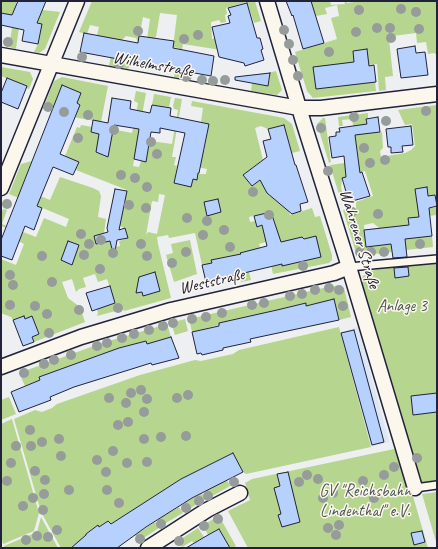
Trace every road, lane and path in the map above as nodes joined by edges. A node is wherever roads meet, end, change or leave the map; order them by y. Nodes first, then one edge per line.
1 (77, 1) edge
2 (267, 1) edge
3 (1, 55) edge
4 (51, 65) junction
5 (437, 94) edge
6 (299, 108) junction
7 (1, 188) edge
8 (437, 259) edge
9 (349, 267) junction
10 (1, 367) edge
11 (437, 485) edge
12 (415, 488) joint
13 (240, 493) dead end
14 (148, 548) edge

1 - 4 street
2 - 6 street, Wahrener Straße
3 - 4 street, Wilhelmstraße
4 - 6 street, Wilhelmstraße
4 - 7 street
5 - 6 street, Wilhelmstraße
6 - 9 street, Wahrener Straße
8 - 9 lane, Weststraße
9 - 10 street, Weststraße
9 - 12 street, Wahrener Straße
11 - 12 lane
13 - 14 street

